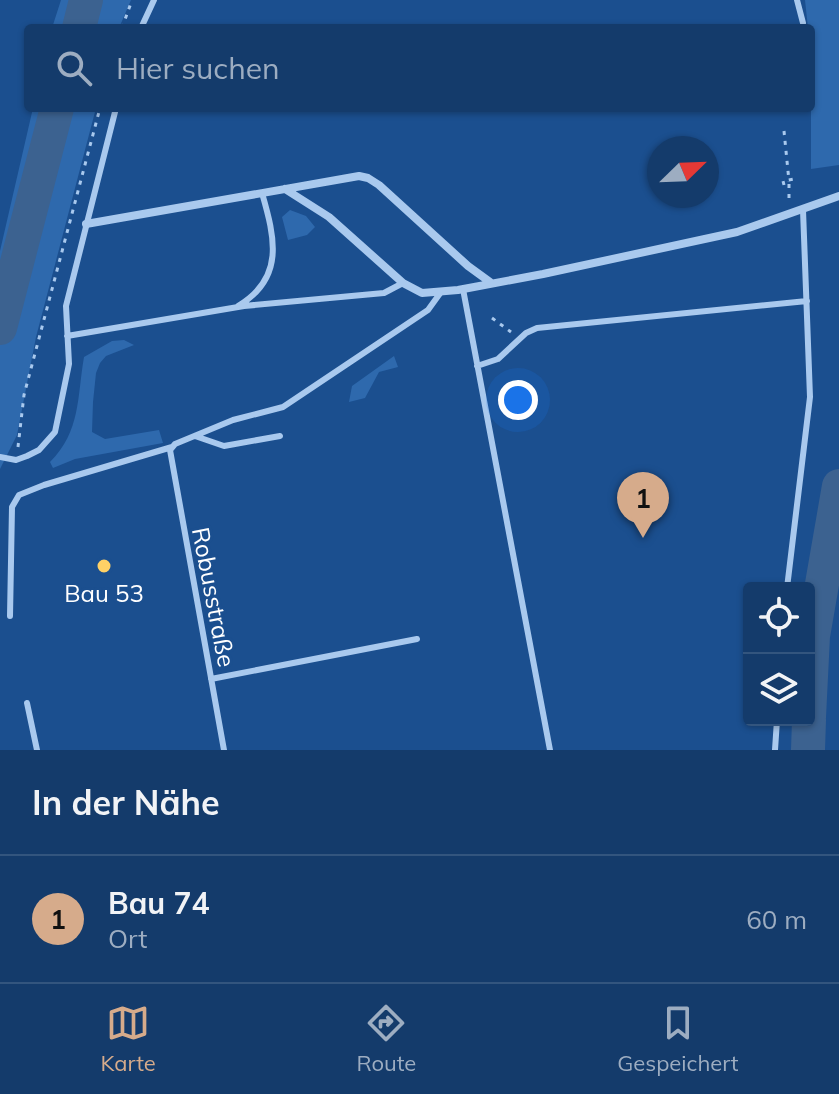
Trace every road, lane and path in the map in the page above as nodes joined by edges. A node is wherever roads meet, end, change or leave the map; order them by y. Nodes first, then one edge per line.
1 (132, 0) edge
2 (154, 0) edge
3 (797, 0) edge
4 (803, 23) dead end
5 (123, 24) edge
6 (143, 24) edge
7 (99, 112) edge
8 (115, 112) edge
9 (784, 131) dead end
10 (789, 184) dead end
11 (285, 189) junction
12 (262, 193) junction
13 (839, 196) edge
14 (803, 210) junction
15 (86, 224) junction
16 (490, 282) junction
17 (403, 283) junction
18 (463, 289) junction
19 (441, 292) junction
20 (807, 304) junction
21 (235, 308) junction
22 (492, 318) dead end
23 (67, 336) junction
24 (520, 339) junction
25 (477, 366) junction
26 (195, 436) junction
27 (280, 436) dead end
28 (171, 448) junction
29 (0, 457) edge
30 (16, 460) junction
31 (788, 582) edge
32 (10, 616) dead end
33 (417, 639) dead end
34 (211, 679) junction
35 (27, 703) dead end
36 (777, 726) edge
37 (37, 750) edge
38 (224, 750) edge
39 (550, 750) edge
40 (775, 750) edge

1 - 5 path
2 - 6 lane
3 - 4 lane
7 - 30 path
8 - 15 lane
9 - 10 path
11 - 12 street
11 - 16 street
11 - 17 street
12 - 15 street
12 - 21 lane
13 - 14 street
14 - 16 street
14 - 20 lane
15 - 23 lane
16 - 18 street
17 - 19 street
17 - 21 lane
18 - 19 street
18 - 25 lane
19 - 26 lane
20 - 24 lane
20 - 31 lane
21 - 23 lane
22 - 24 path
23 - 30 lane
24 - 25 lane
25 - 39 lane
26 - 27 lane
26 - 28 lane
28 - 32 lane
28 - 34 lane, Robusstraße
29 - 30 lane
33 - 34 lane
34 - 38 lane, Robusstraße
35 - 37 lane
36 - 40 lane

